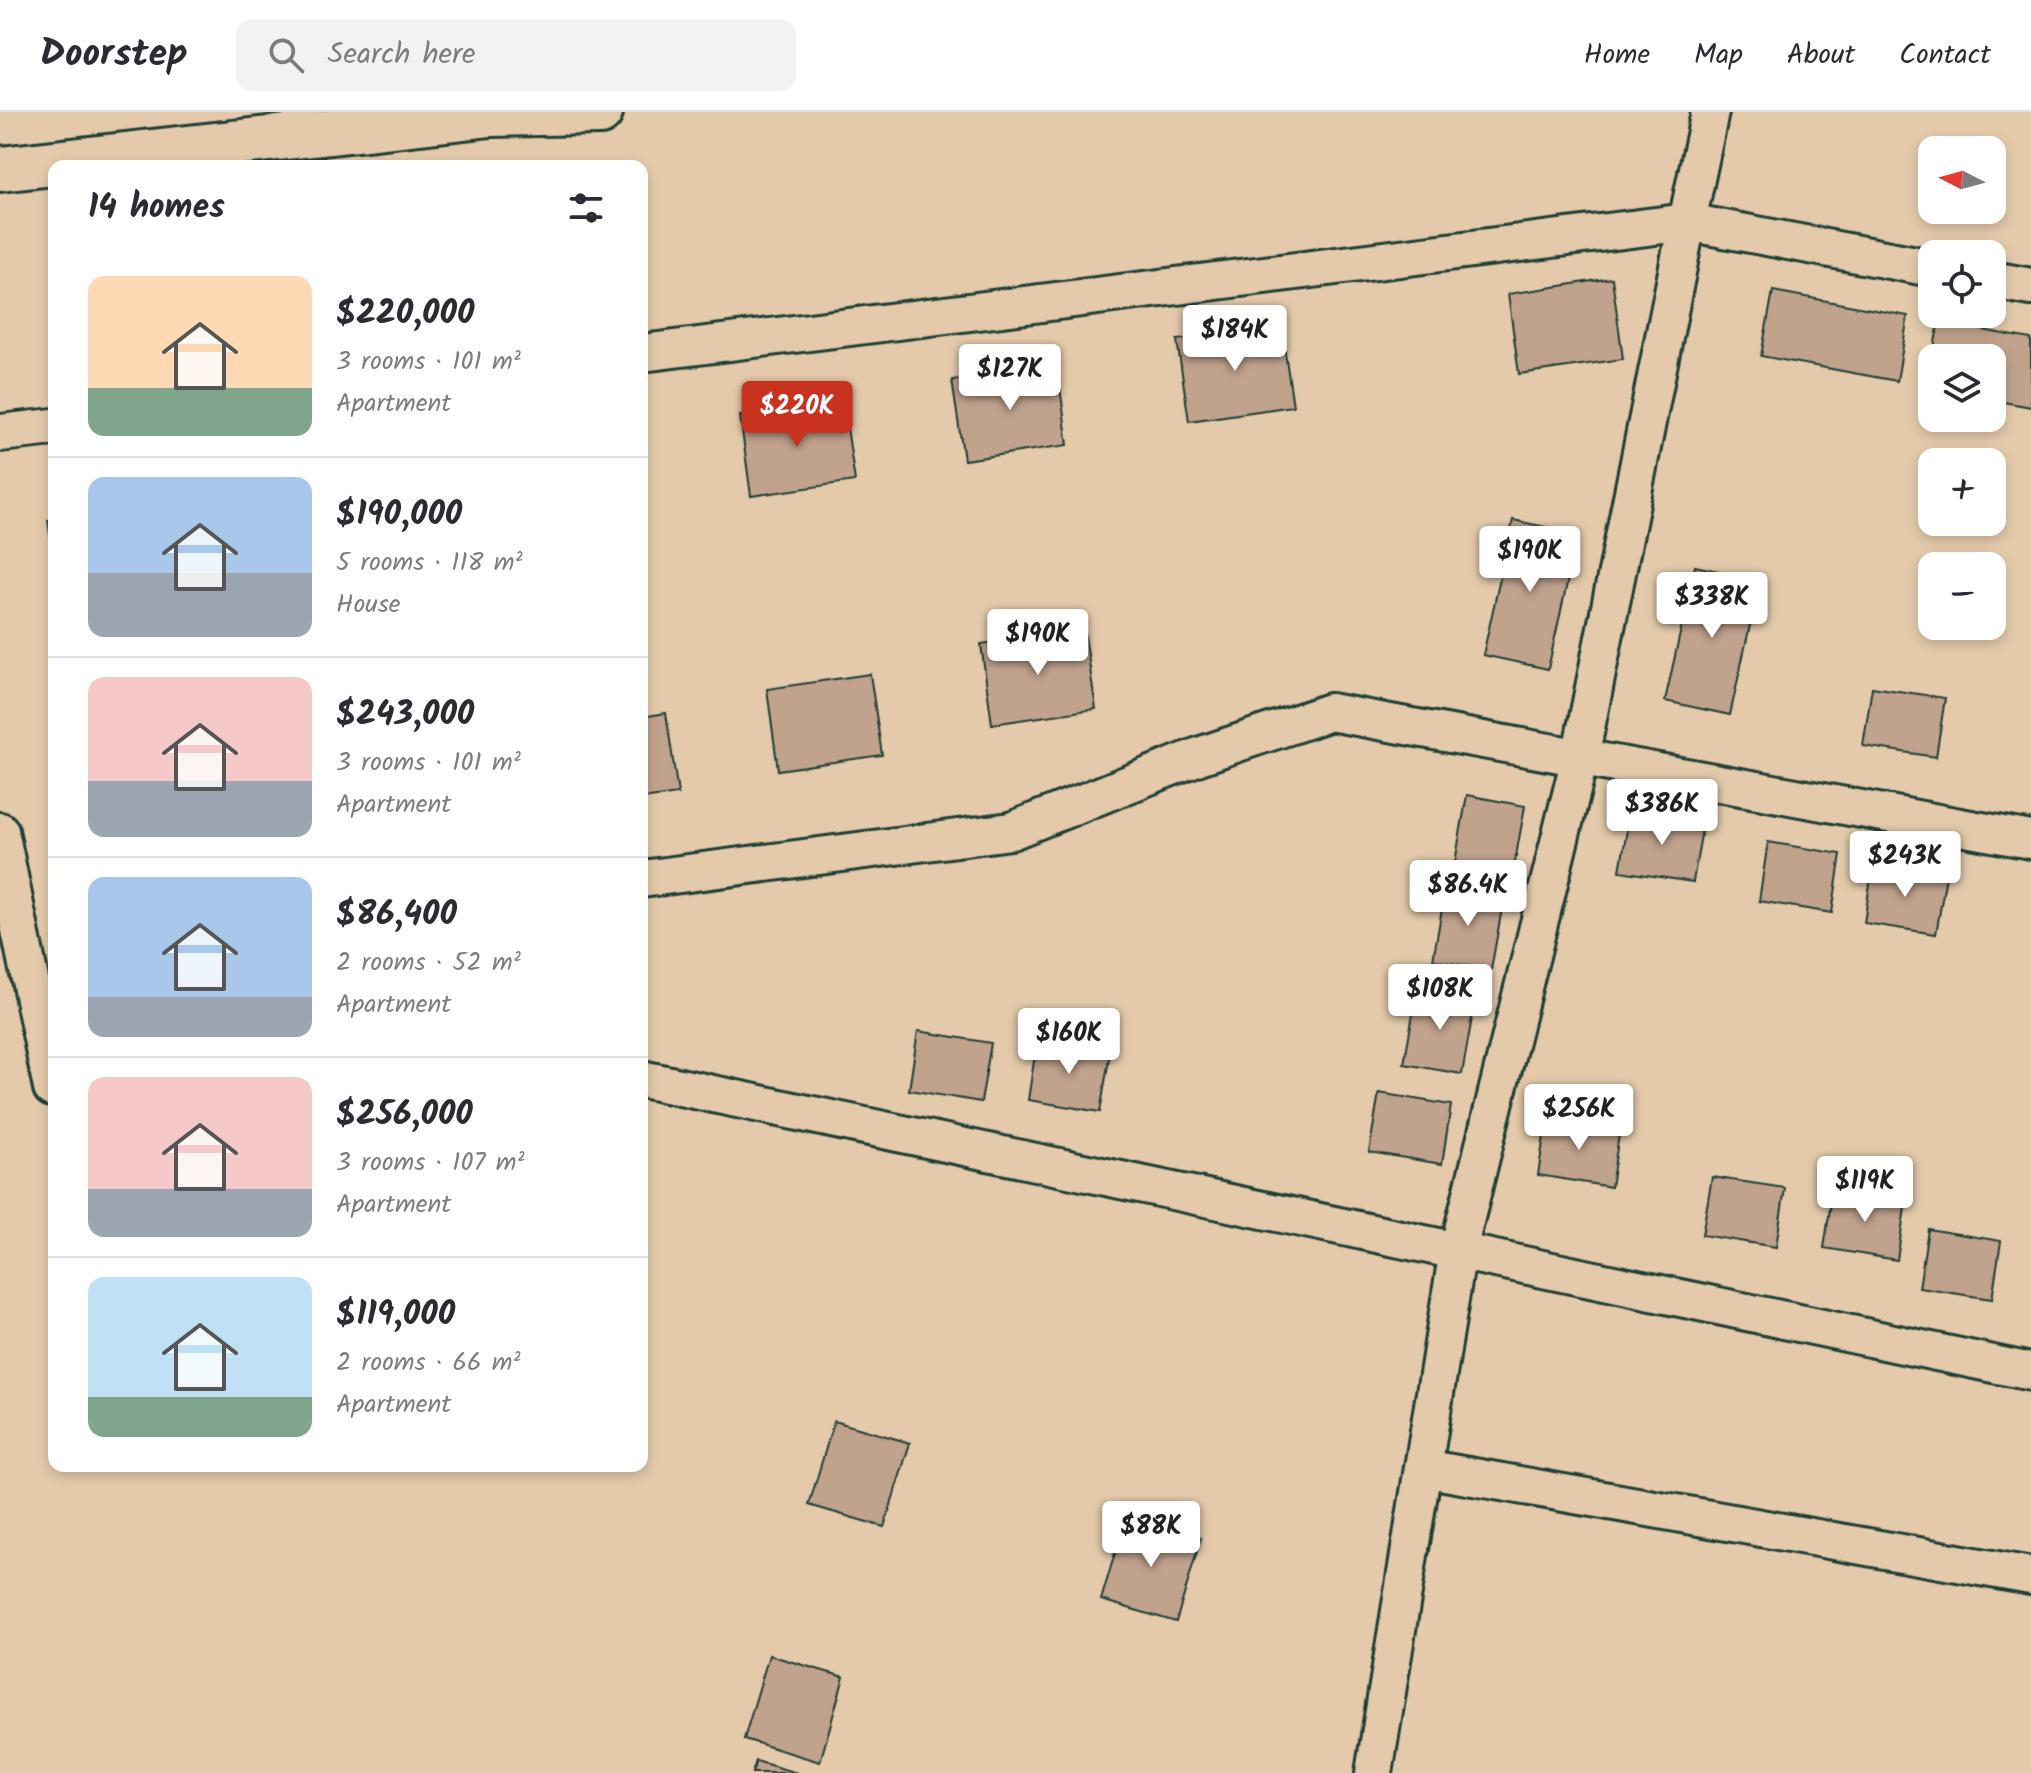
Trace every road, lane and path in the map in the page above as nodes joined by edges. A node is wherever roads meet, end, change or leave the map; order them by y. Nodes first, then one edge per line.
1 (600, 112) edge
2 (1710, 112) edge
3 (80, 160) edge
4 (48, 164) edge
5 (0, 169) edge
6 (1687, 222) junction
7 (1918, 265) edge
8 (2006, 283) edge
9 (2031, 287) edge
10 (648, 352) edge
11 (48, 428) edge
12 (0, 433) edge
13 (1580, 758) junction
14 (0, 831) edge
15 (2031, 840) edge
16 (648, 878) edge
17 (40, 957) edge
18 (48, 1044) edge
19 (648, 1080) edge
20 (1458, 1250) junction
21 (2031, 1372) edge
22 (1423, 1468) junction
23 (2031, 1576) edge
24 (1374, 1773) edge

1 - 3 main road
2 - 6 street
4 - 5 main road
6 - 7 street
6 - 10 street
6 - 13 street
8 - 9 street
11 - 12 street
13 - 15 street
13 - 16 street
13 - 20 street
14 - 17 street
17 - 18 street
19 - 20 street
20 - 21 street
20 - 22 street
22 - 23 street
22 - 24 street

